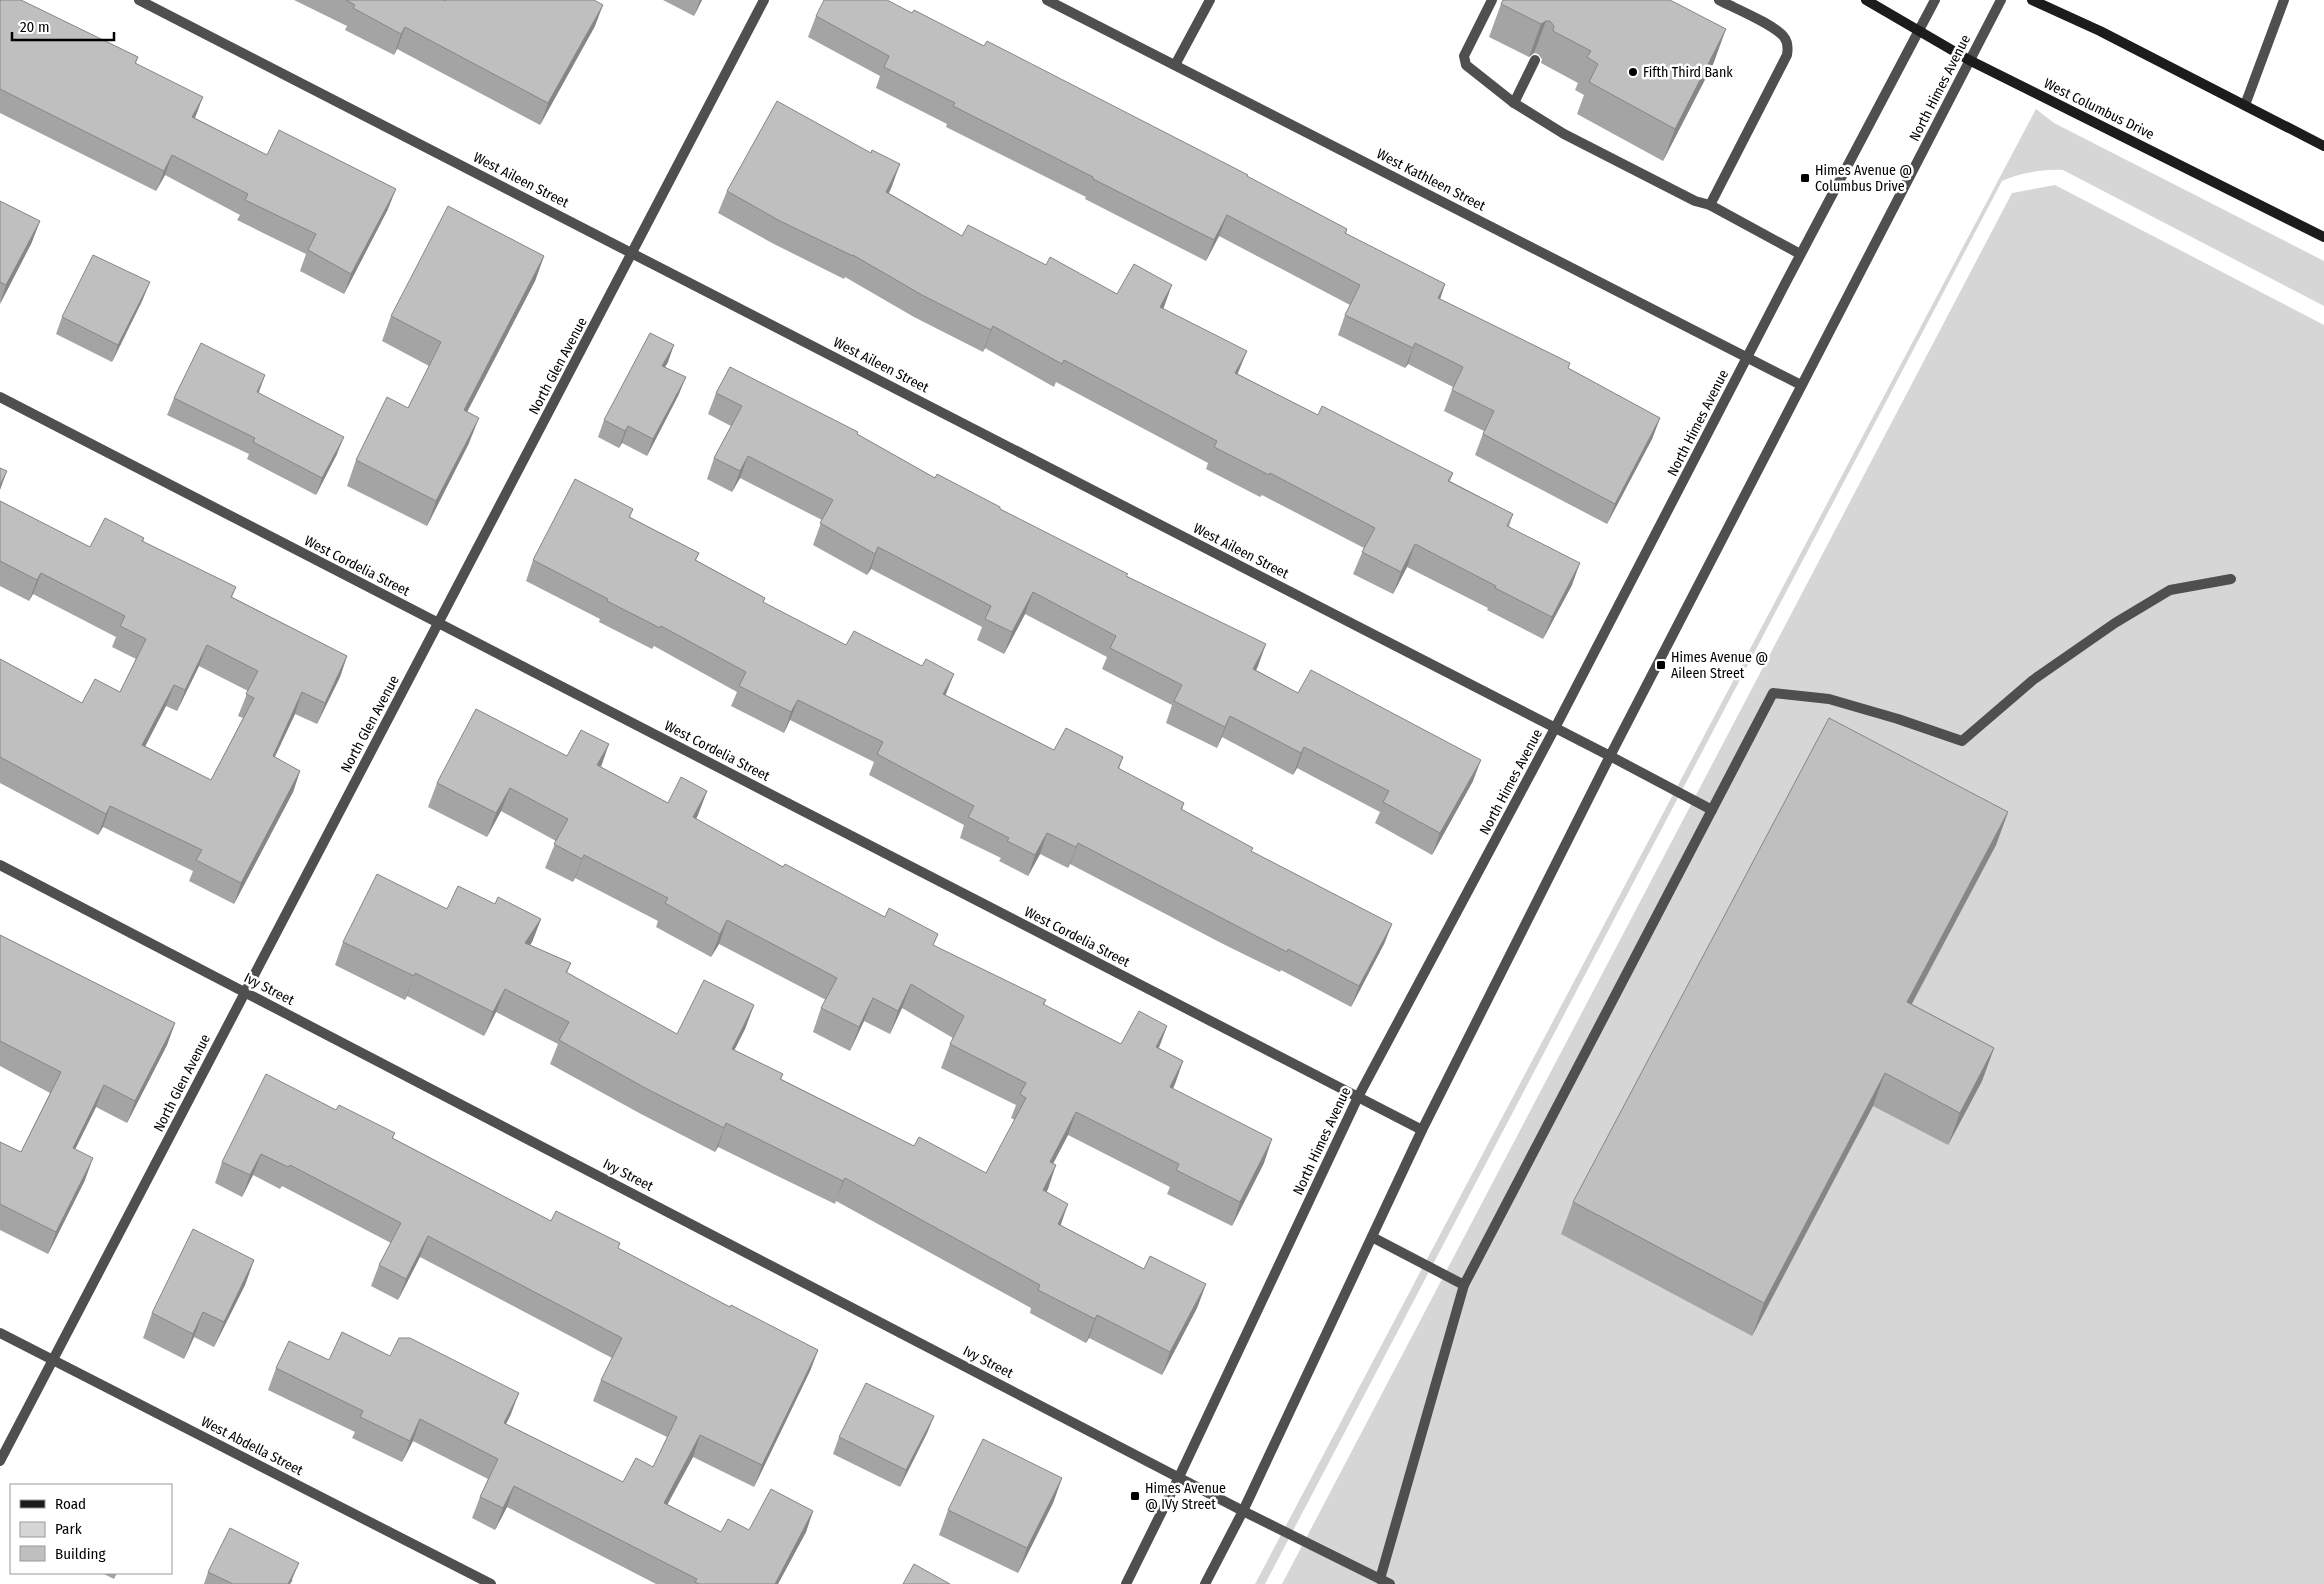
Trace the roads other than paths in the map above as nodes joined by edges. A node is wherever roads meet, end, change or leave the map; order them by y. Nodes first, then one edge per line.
1 (138, 0) edge
2 (764, 0) edge
3 (1047, 0) edge
4 (1210, 0) edge
5 (1492, 0) edge
6 (1719, 0) edge
7 (1866, 0) edge
8 (1935, 0) edge
9 (2001, 0) edge
10 (2032, 0) edge
11 (2284, 0) edge
12 (1920, 30) junction
13 (1535, 60) dead end
14 (1969, 60) junction
15 (1175, 65) junction
16 (1514, 103) junction
17 (2245, 105) junction
18 (2324, 146) edge
19 (1710, 205) junction
20 (2324, 237) edge
21 (632, 253) junction
22 (1800, 254) junction
23 (1747, 358) junction
24 (1801, 385) junction
25 (0, 397) edge
26 (2230, 580) dead end
27 (439, 623) junction
28 (1555, 728) junction
29 (1610, 756) junction
30 (1712, 810) junction
31 (0, 865) edge
32 (245, 992) junction
33 (1358, 1097) junction
34 (1422, 1130) junction
35 (1372, 1237) junction
36 (1464, 1285) junction
37 (0, 1333) edge
38 (54, 1360) junction
39 (0, 1461) edge
40 (1179, 1478) junction
41 (1244, 1511) junction
42 (1385, 1582) edge
43 (491, 1584) edge
44 (1126, 1584) edge
45 (1205, 1584) edge

1 - 21 street, West Aileen Street
2 - 21 street, North Glen Avenue
3 - 15 street, West Kathleen Street
4 - 15 street
5 - 16 street
6 - 19 street
7 - 12 main road, West Columbus Drive
8 - 12 street, North Himes Avenue
9 - 14 street, North Himes Avenue
10 - 17 main road
11 - 17 street
12 - 14 main road, West Columbus Drive
12 - 22 street, North Himes Avenue
13 - 16 street
14 - 20 main road, West Columbus Drive
14 - 24 street, North Himes Avenue
15 - 23 street, West Kathleen Street
16 - 19 street
17 - 18 main road
19 - 22 street
21 - 27 street, North Glen Avenue
21 - 28 street, West Aileen Street
22 - 23 street, North Himes Avenue
23 - 24 street, West Kathleen Street
23 - 28 street, North Himes Avenue
24 - 29 street, North Himes Avenue
25 - 27 street, West Cordelia Street
26 - 30 street
27 - 32 street, North Glen Avenue
27 - 33 street, West Cordelia Street
28 - 29 street, West Aileen Street
28 - 33 street, North Himes Avenue
29 - 30 street, West Aileen Street
29 - 34 street, North Himes Avenue
30 - 36 street
31 - 32 street, Ivy Street
32 - 38 street, North Glen Avenue
32 - 40 street, Ivy Street
33 - 34 street, West Cordelia Street
33 - 40 street, North Himes Avenue
34 - 35 street, North Himes Avenue
35 - 36 street
35 - 41 street, North Himes Avenue
36 - 42 street
37 - 38 street, West Abdella Street
38 - 39 street, North Glen Avenue
38 - 43 street, West Abdella Street
40 - 41 street, Ivy Street
40 - 44 street, North Himes Avenue
41 - 42 street, Ivy Street
41 - 45 street, North Himes Avenue

